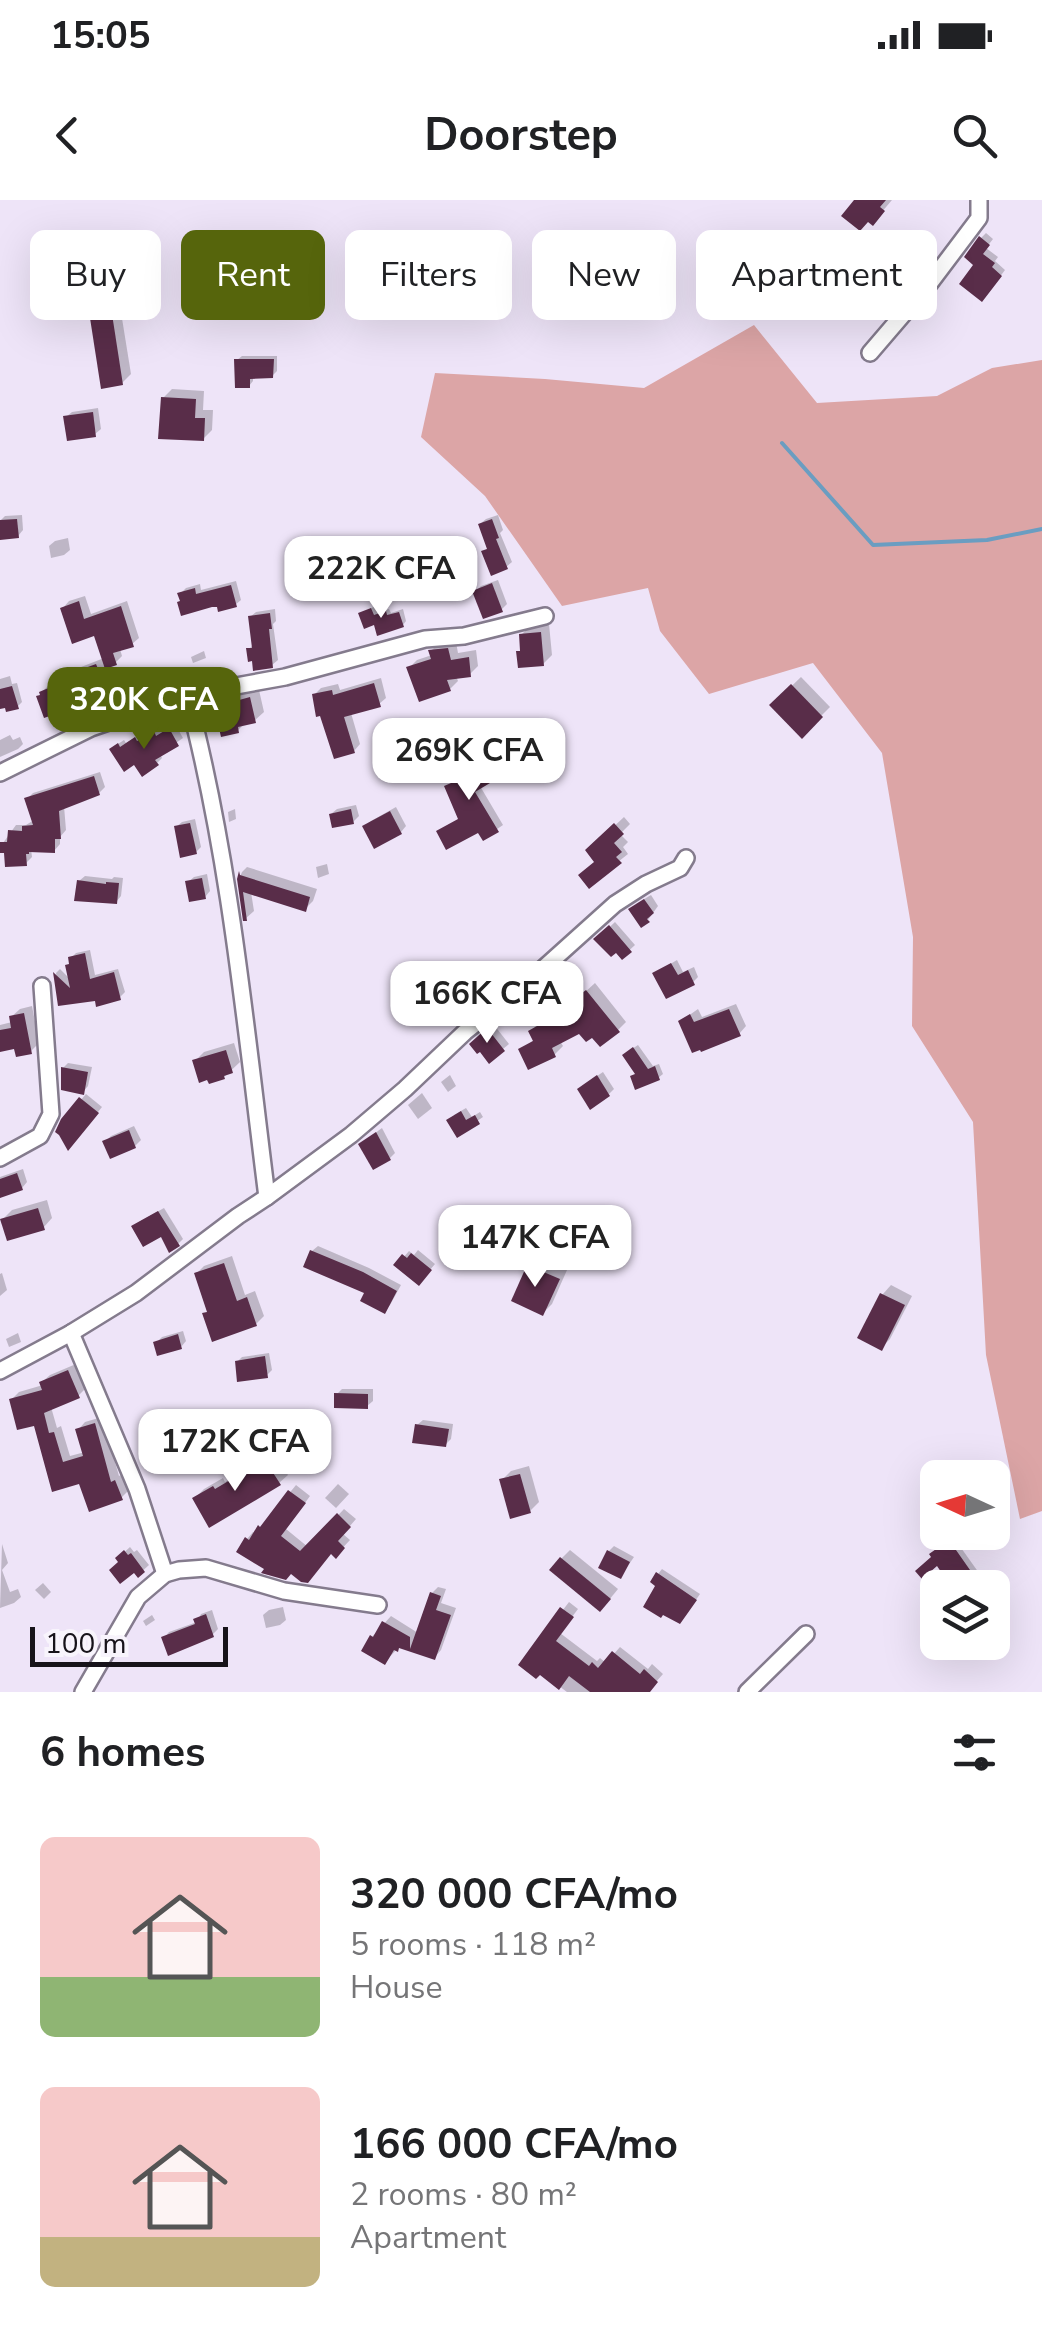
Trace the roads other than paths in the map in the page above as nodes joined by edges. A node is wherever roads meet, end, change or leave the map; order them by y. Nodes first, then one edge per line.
1 (979, 200) edge
2 (870, 353) dead end
3 (545, 616) dead end
4 (186, 695) junction
5 (0, 774) edge
6 (686, 858) dead end
7 (42, 986) dead end
8 (0, 1158) edge
9 (268, 1197) junction
10 (71, 1333) junction
11 (0, 1371) edge
12 (165, 1574) junction
13 (378, 1605) dead end
14 (806, 1634) dead end
15 (84, 1692) edge
16 (747, 1692) edge

1 - 2 street
3 - 4 street
4 - 5 street
4 - 9 street
6 - 9 street
7 - 8 street
9 - 10 street
10 - 11 street
10 - 12 street
12 - 13 street
12 - 15 street
14 - 16 street

